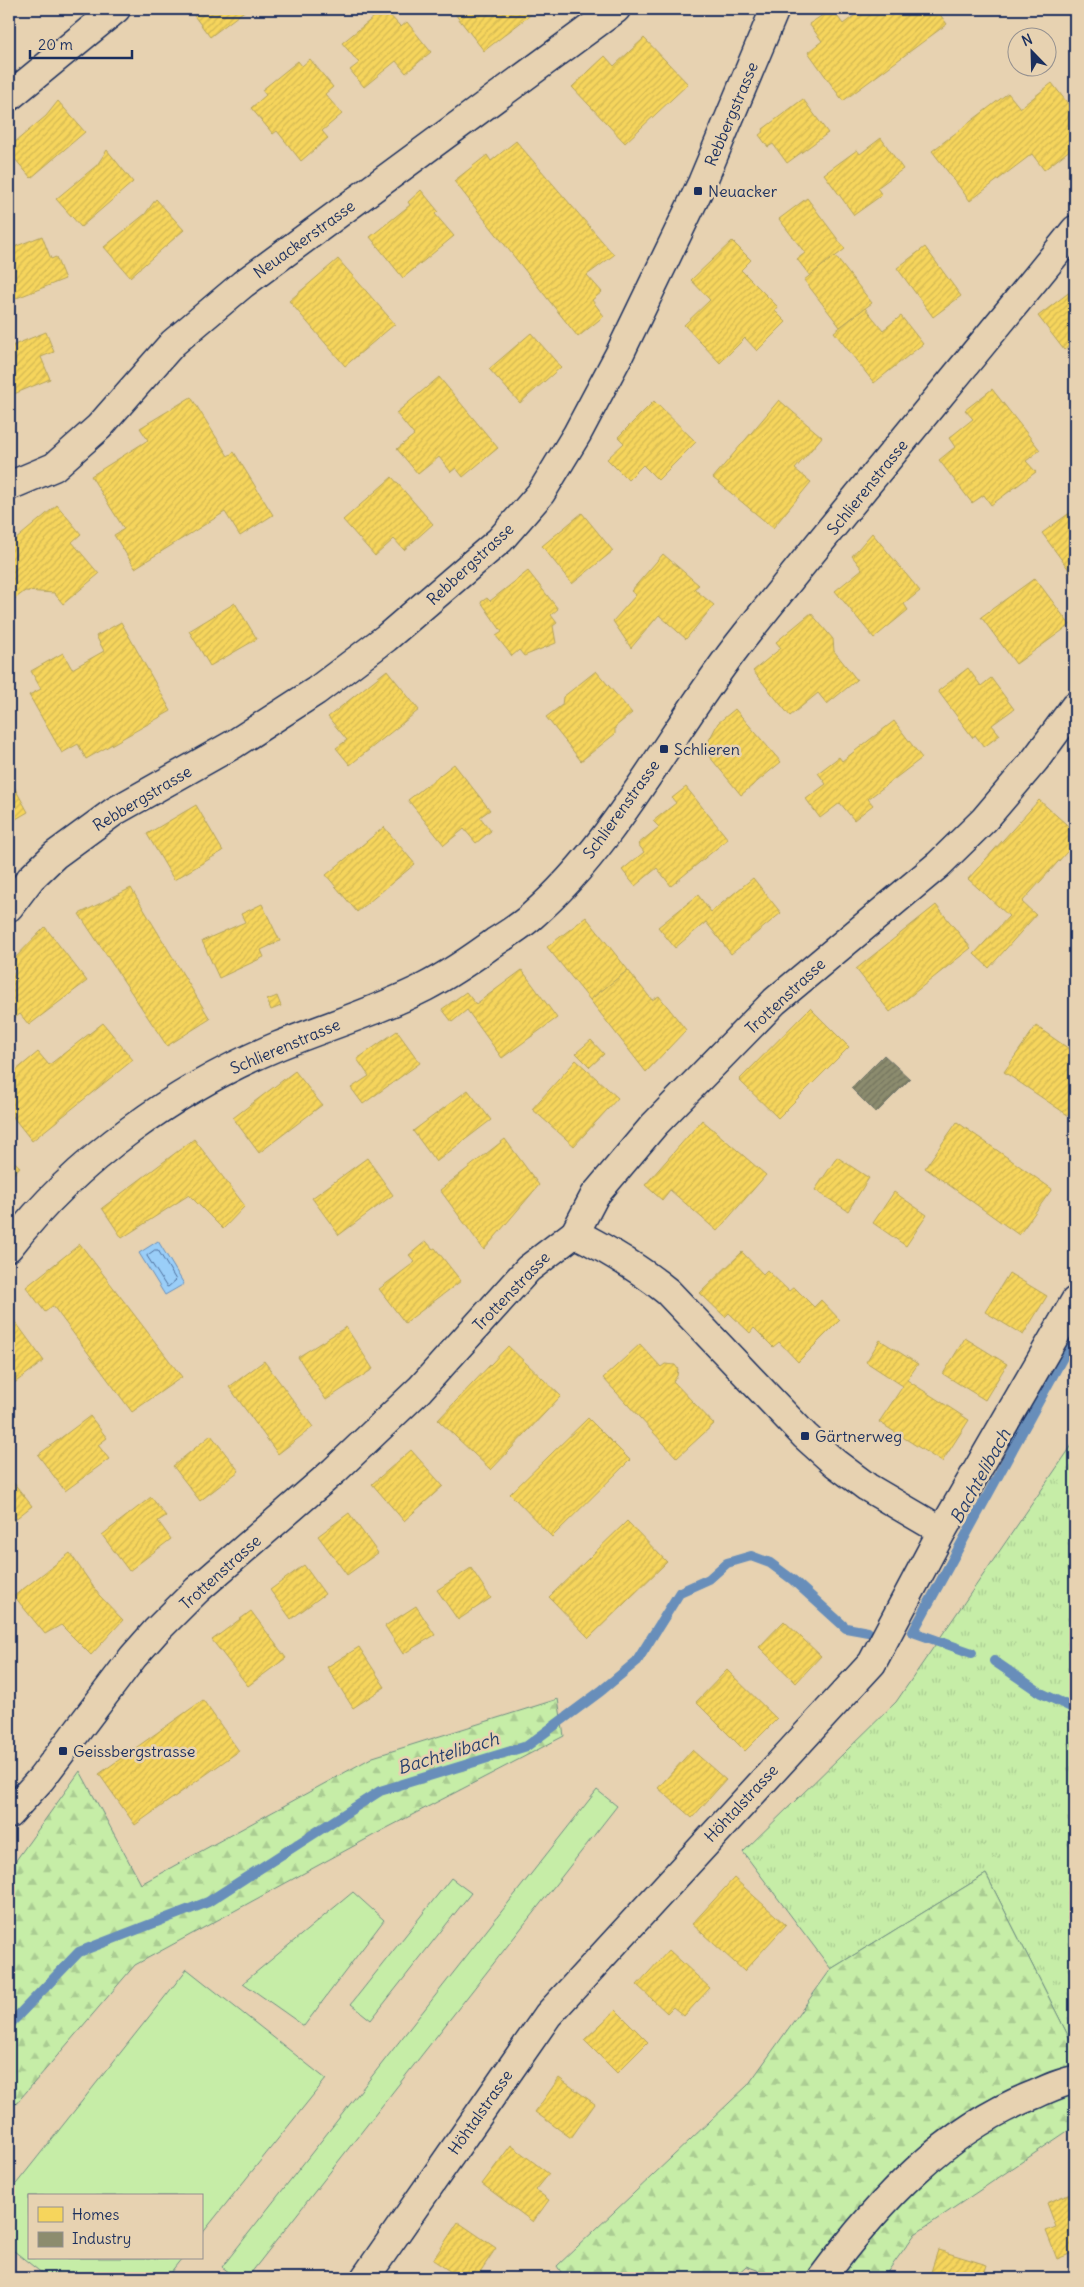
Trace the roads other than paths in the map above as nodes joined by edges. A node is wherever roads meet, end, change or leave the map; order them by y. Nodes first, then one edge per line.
1 (116, 9) edge
2 (616, 9) edge
3 (775, 9) edge
4 (9, 98) edge
5 (1075, 230) edge
6 (9, 486) edge
7 (1075, 706) edge
8 (9, 907) edge
9 (575, 1233) junction
10 (9, 1247) edge
11 (1075, 1301) edge
12 (942, 1531) junction
13 (9, 1814) edge
14 (1075, 2080) edge
15 (365, 2278) edge
16 (822, 2278) edge

1 - 4 street
2 - 6 street, Neuackerstrasse
3 - 8 street, Rebbergstrasse
5 - 10 street, Schlierenstrasse
7 - 9 street, Trottenstrasse
9 - 12 street
9 - 13 street, Trottenstrasse
11 - 12 street, Höhtalstrasse
12 - 15 street, Höhtalstrasse
14 - 16 street

